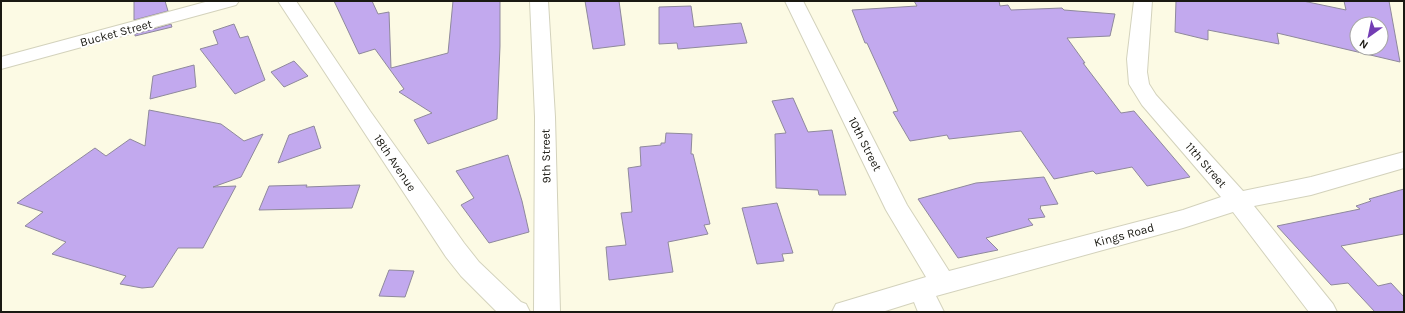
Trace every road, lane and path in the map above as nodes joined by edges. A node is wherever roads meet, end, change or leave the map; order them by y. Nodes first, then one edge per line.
1 (230, 1) edge
2 (286, 1) edge
3 (539, 1) edge
4 (794, 1) edge
5 (1143, 1) edge
6 (1, 63) edge
7 (1404, 160) edge
8 (1238, 201) junction
9 (932, 295) edge
10 (517, 312) edge
11 (546, 312) edge
12 (845, 312) edge
13 (1324, 312) edge

1 - 6 street, Bucket Street
2 - 10 street, 18th Avenue
3 - 11 street, 9th Street
4 - 9 street, 10th Street
5 - 8 street, 11th Street
7 - 8 street, Kings Road
8 - 9 street, Kings Road
8 - 13 street, 11th Street
9 - 12 street, Kings Road

